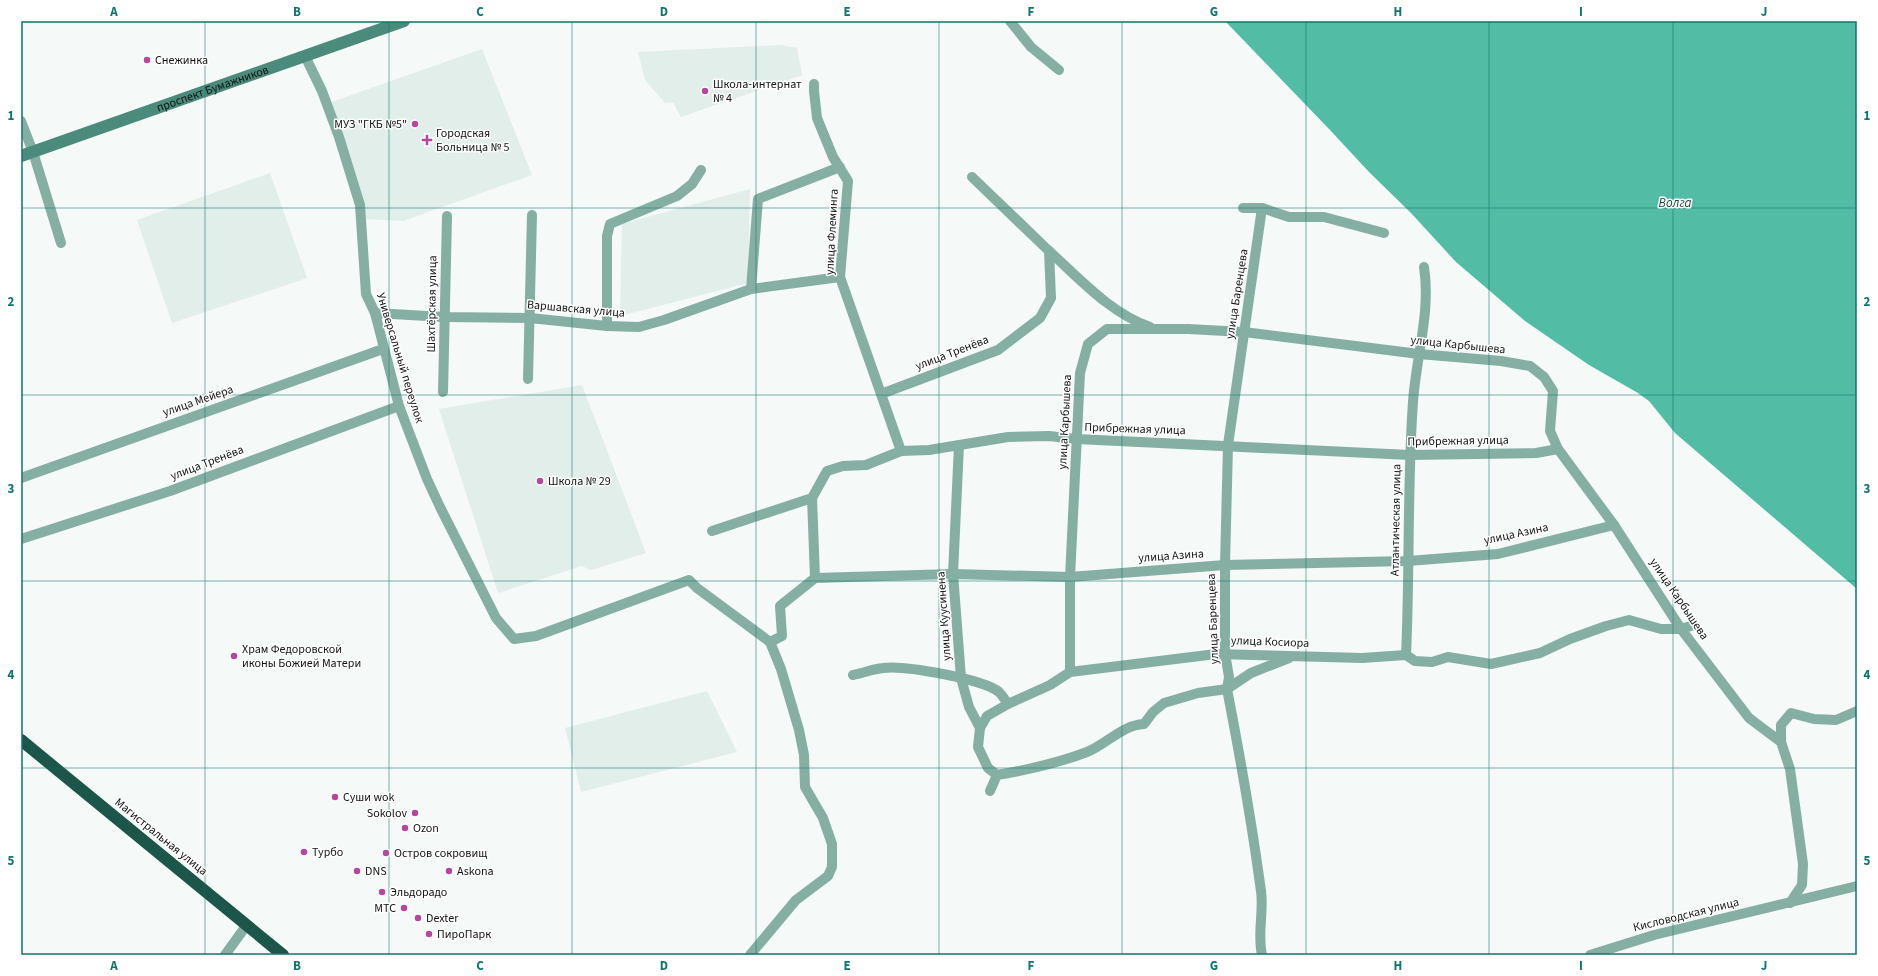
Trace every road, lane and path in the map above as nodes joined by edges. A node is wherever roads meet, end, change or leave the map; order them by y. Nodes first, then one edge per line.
1 (404, 21) edge
2 (1010, 21) edge
3 (305, 56) junction
4 (1059, 70) dead end
5 (814, 84) dead end
6 (21, 121) edge
7 (33, 152) junction
8 (21, 156) edge
9 (840, 166) junction
10 (701, 170) dead end
11 (972, 177) dead end
12 (1243, 208) dead end
13 (1262, 208) junction
14 (532, 215) dead end
15 (447, 216) dead end
16 (1384, 232) dead end
17 (61, 243) dead end
18 (1049, 251) junction
19 (1424, 267) dead end
20 (840, 276) junction
21 (751, 289) junction
22 (375, 313) junction
23 (444, 316) junction
24 (530, 318) junction
25 (607, 326) junction
26 (1155, 330) junction
27 (1244, 332) junction
28 (383, 349) junction
29 (1419, 354) junction
30 (528, 379) dead end
31 (443, 392) dead end
32 (881, 394) junction
33 (399, 406) junction
34 (1078, 439) junction
35 (959, 445) junction
36 (1228, 445) junction
37 (1558, 449) junction
38 (901, 452) junction
39 (1410, 455) junction
40 (21, 478) edge
41 (812, 498) junction
42 (1614, 525) junction
43 (712, 531) dead end
44 (21, 539) edge
45 (1408, 561) junction
46 (1225, 565) junction
47 (954, 574) junction
48 (1070, 577) junction
49 (816, 578) junction
50 (1694, 625) dead end
51 (1681, 629) junction
52 (770, 642) junction
53 (1225, 653) junction
54 (1406, 655) junction
55 (1298, 656) junction
56 (1070, 672) junction
57 (853, 675) dead end
58 (961, 678) junction
59 (1227, 689) junction
60 (1008, 704) junction
61 (1857, 711) edge
62 (980, 728) junction
63 (21, 740) edge
64 (1781, 742) junction
65 (997, 775) junction
66 (990, 791) dead end
67 (1857, 886) edge
68 (1790, 903) junction
69 (246, 926) junction
70 (225, 955) edge
71 (283, 955) edge
72 (750, 955) edge
73 (1262, 955) edge
74 (1590, 955) edge

1 - 3 street, проспект Бумажников
2 - 4 street
3 - 7 street, проспект Бумажников
3 - 22 street, Универсальный переулок
5 - 9 street, улица Флеминга
6 - 7 street
7 - 8 street, проспект Бумажников
7 - 17 street
9 - 20 street, улица Флеминга
9 - 21 street
10 - 25 street
11 - 18 street
12 - 13 street
13 - 16 street
13 - 27 street, улица Баренцева
14 - 24 street
15 - 23 street, Шахтёрская улица
18 - 26 street
18 - 32 street, улица Тренёва
19 - 29 street, Атлантическая улица
20 - 21 street, Варшавская улица
20 - 32 street, улица Флеминга
21 - 25 street, Варшавская улица
22 - 23 street, Варшавская улица
22 - 28 street, Универсальный переулок
23 - 24 street, Варшавская улица
23 - 31 street, Шахтёрская улица
24 - 25 street, Варшавская улица
24 - 30 street
26 - 27 street, улица Карбышева
26 - 34 street, улица Карбышева
27 - 29 street, улица Карбышева
27 - 36 street, улица Баренцева
28 - 33 street, Универсальный переулок
28 - 40 street, улица Мейера
29 - 37 street, улица Карбышева
29 - 39 street, Атлантическая улица
32 - 38 street, улица Флеминга
33 - 44 street, улица Тренёва
33 - 52 street, Универсальный переулок
34 - 35 street, Прибрежная улица
34 - 36 street, Прибрежная улица
34 - 48 street, улица Карбышева
35 - 38 street, Прибрежная улица
35 - 47 street, улица Куусинена
36 - 39 street, Прибрежная улица
36 - 46 street, улица Баренцева
37 - 39 street, Прибрежная улица
37 - 42 street, улица Карбышева
38 - 41 street, Прибрежная улица
39 - 45 street, Атлантическая улица
41 - 43 street
41 - 49 street
42 - 45 street, улица Азина
42 - 51 street, улица Карбышева
45 - 46 street, улица Азина
45 - 54 street, Атлантическая улица
46 - 48 street, улица Азина
46 - 53 street, улица Баренцева
47 - 48 street, улица Азина
47 - 49 street, улица Азина
47 - 58 street, улица Куусинена
48 - 56 street, улица Карбышева
49 - 52 street
50 - 51 street, улица Косиора
51 - 54 street, улица Косиора
51 - 64 street, улица Карбышева
52 - 72 street
53 - 55 street, улица Косиора
53 - 56 street, улица Косиора
53 - 59 street, улица Баренцева
54 - 55 street, улица Косиора
55 - 59 street
56 - 60 street, улица Косиора
57 - 58 street
58 - 60 street
58 - 62 street, улица Куусинена
59 - 65 street
59 - 73 street, улица Баренцева
60 - 62 street, улица Косиора
61 - 64 street
62 - 65 street
63 - 69 highway, Магистральная улица
64 - 68 street
65 - 66 street
67 - 68 street, Кисловодская улица
68 - 74 street, Кисловодская улица
69 - 70 street
69 - 71 highway, Магистральная улица

